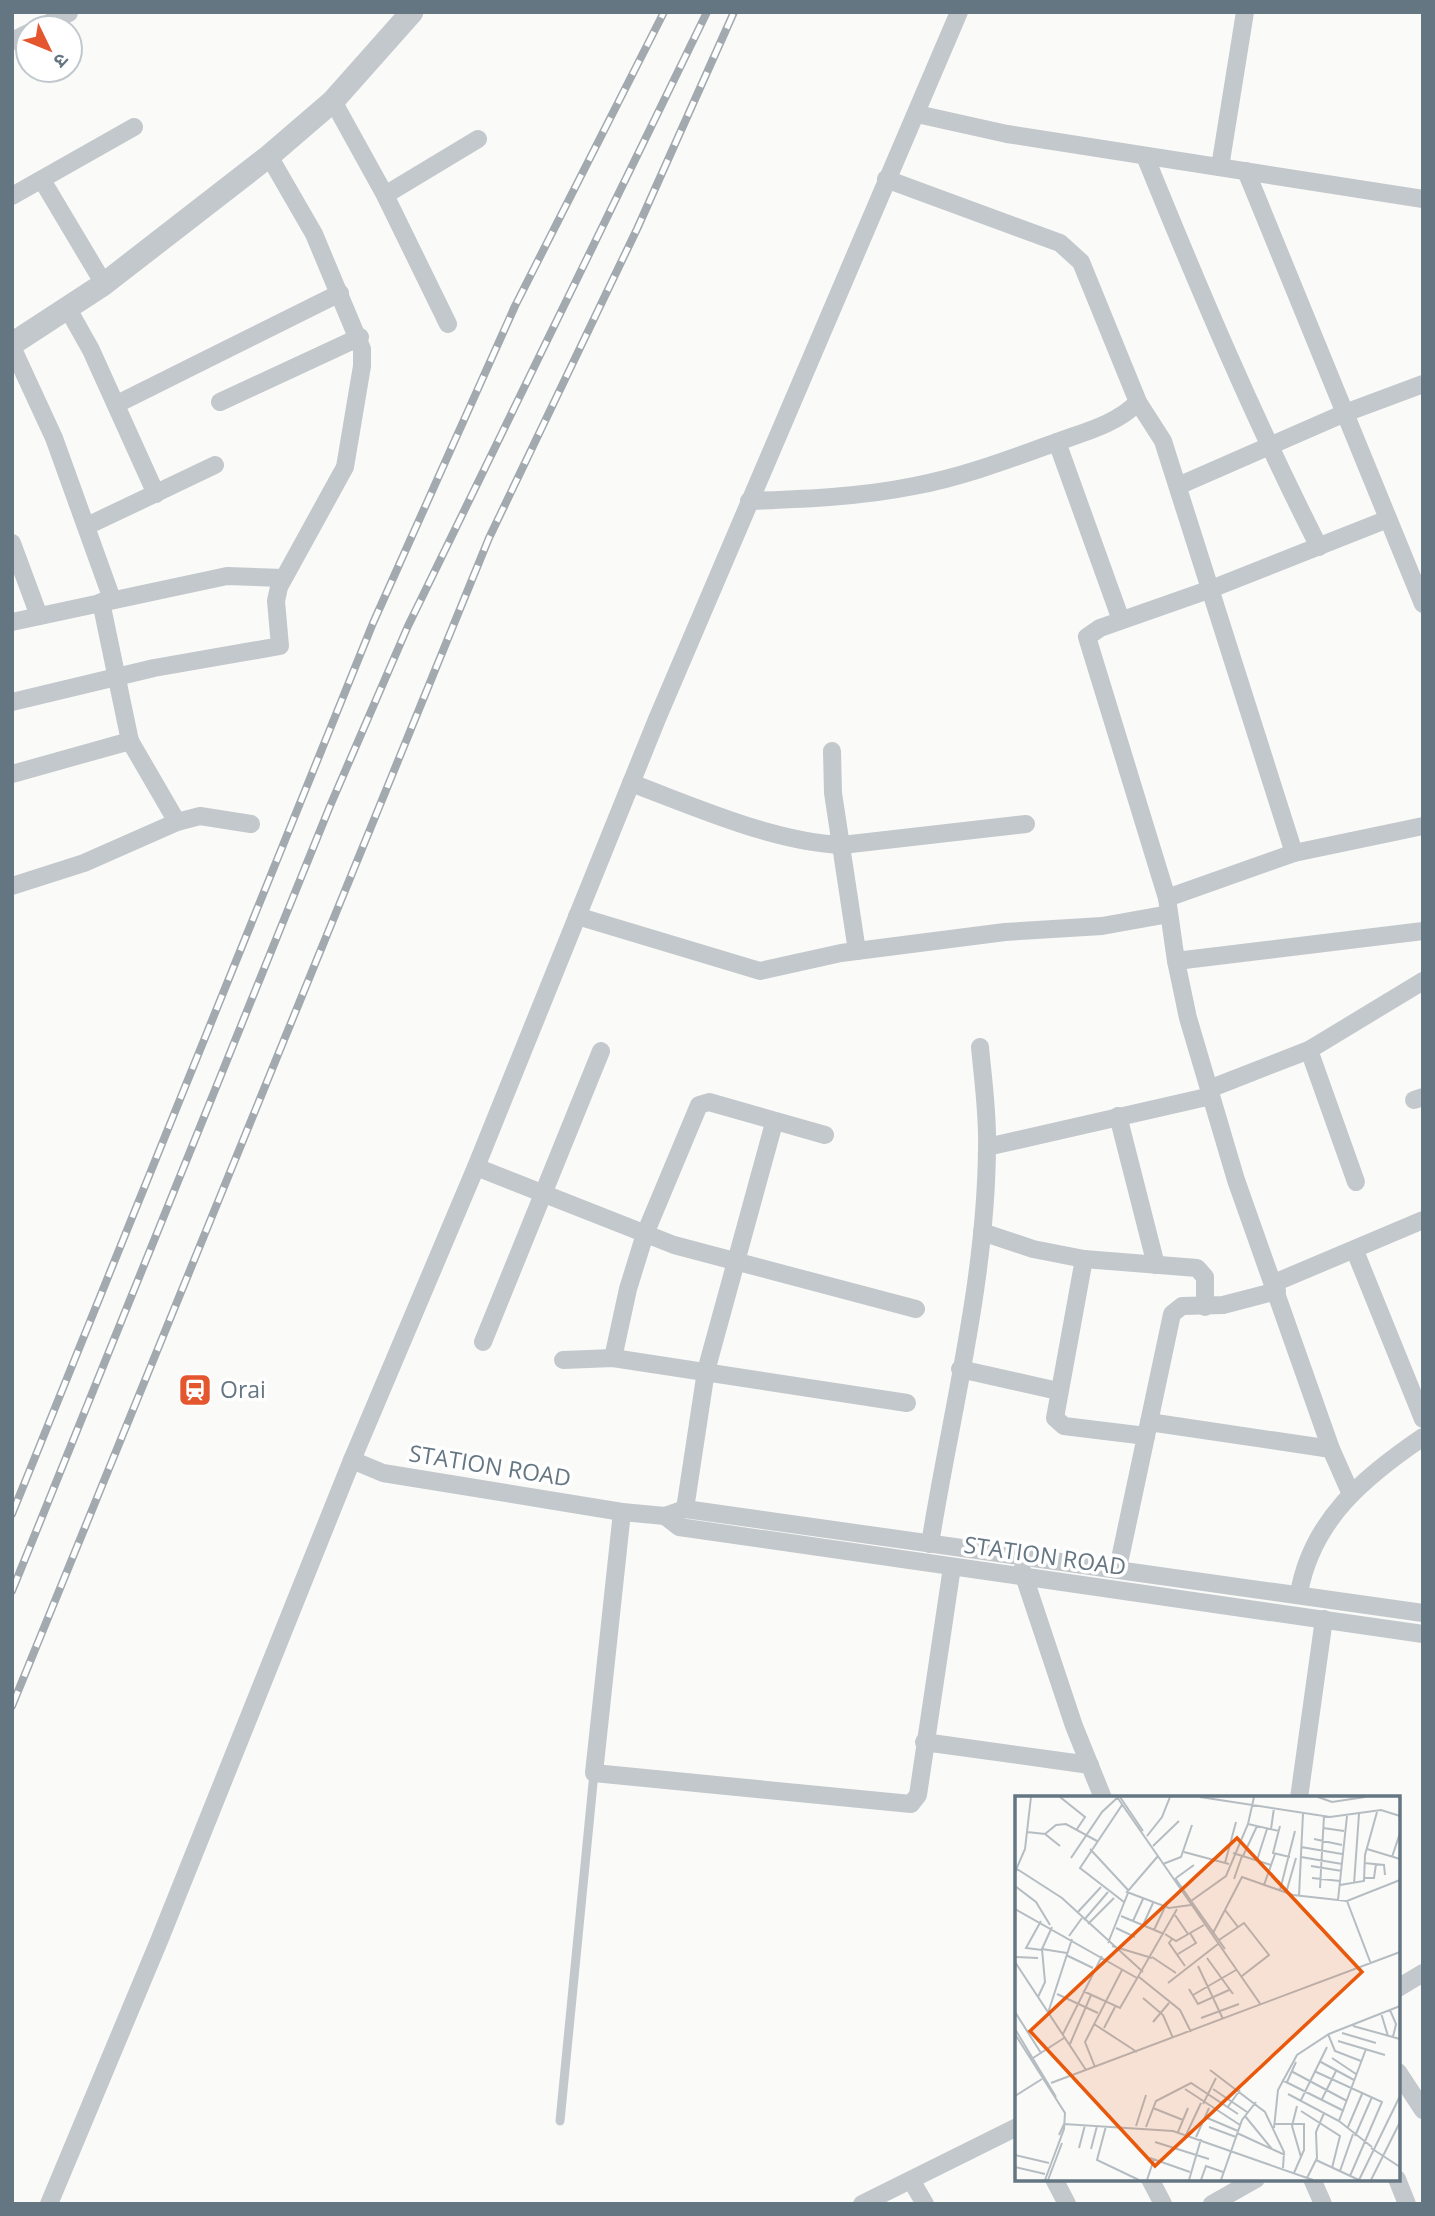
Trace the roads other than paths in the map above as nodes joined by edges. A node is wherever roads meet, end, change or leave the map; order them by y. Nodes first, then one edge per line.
1 (412, 12) edge
2 (959, 12) edge
3 (1245, 12) edge
4 (333, 101) junction
5 (917, 114) junction
6 (134, 127) dead end
7 (478, 139) dead end
8 (269, 156) junction
9 (1145, 156) junction
10 (1220, 167) junction
11 (1246, 171) junction
12 (886, 179) junction
13 (41, 180) junction
14 (384, 195) junction
15 (12, 196) edge
16 (1423, 199) edge
17 (104, 284) junction
18 (340, 293) junction
19 (68, 309) junction
20 (448, 324) dead end
21 (360, 337) junction
22 (12, 346) edge
23 (1423, 384) edge
24 (220, 402) dead end
25 (1138, 402) junction
26 (117, 404) junction
27 (1345, 413) junction
28 (1057, 442) junction
29 (1268, 446) junction
30 (215, 465) dead end
31 (1178, 485) junction
32 (156, 494) junction
33 (749, 500) junction
34 (1388, 519) junction
35 (87, 526) junction
36 (13, 545) edge
37 (1320, 547) junction
38 (283, 578) junction
39 (1211, 589) junction
40 (106, 600) junction
41 (1423, 604) edge
42 (39, 616) junction
43 (1121, 620) junction
44 (12, 622) edge
45 (115, 677) junction
46 (12, 702) edge
47 (130, 741) junction
48 (832, 751) dead end
49 (12, 774) edge
50 (631, 783) junction
51 (177, 822) junction
52 (251, 824) dead end
53 (1026, 824) dead end
54 (1423, 826) edge
55 (842, 845) junction
56 (1294, 853) junction
57 (12, 886) edge
58 (1168, 906) junction
59 (577, 916) junction
60 (1423, 931) edge
61 (857, 951) junction
62 (1176, 961) junction
63 (1423, 981) edge
64 (980, 1047) dead end
65 (1309, 1050) junction
66 (601, 1051) dead end
67 (1210, 1093) junction
68 (1118, 1116) junction
69 (774, 1122) junction
70 (825, 1135) dead end
71 (987, 1147) junction
72 (476, 1167) junction
73 (1356, 1182) dead end
74 (544, 1194) junction
75 (1423, 1220) edge
76 (982, 1232) junction
77 (645, 1234) junction
78 (1355, 1251) junction
79 (1084, 1259) junction
80 (738, 1263) junction
81 (1156, 1265) junction
82 (1276, 1287) junction
83 (1205, 1307) junction
84 (916, 1309) dead end
85 (483, 1342) dead end
86 (613, 1359) junction
87 (563, 1360) dead end
88 (960, 1370) junction
89 (706, 1371) junction
90 (1058, 1391) junction
91 (907, 1403) dead end
92 (1423, 1419) edge
93 (1147, 1429) junction
94 (1423, 1437) edge
95 (1331, 1449) junction
96 (352, 1460) junction
97 (1350, 1492) junction
98 (685, 1509) junction
99 (622, 1512) junction
100 (665, 1516) junction
101 (930, 1544) junction
102 (1018, 1556) junction
103 (952, 1567) junction
104 (1118, 1568) junction
105 (1025, 1578) junction
106 (1299, 1593) junction
107 (1423, 1613) edge
108 (1324, 1619) junction
109 (1423, 1634) edge
110 (924, 1742) junction
111 (1090, 1765) junction
112 (594, 1773) junction
113 (1102, 1796) edge
114 (1299, 1796) edge
115 (1423, 1973) edge
116 (1400, 1987) edge
117 (1400, 2075) edge
118 (1423, 2110) edge
119 (560, 2121) dead end
120 (1015, 2128) edge
121 (911, 2180) junction
122 (1055, 2181) edge
123 (1151, 2181) edge
124 (1247, 2181) edge
125 (1313, 2181) edge
126 (1398, 2181) edge
127 (864, 2203) edge
128 (49, 2204) edge
129 (925, 2204) edge
130 (1067, 2204) edge
131 (1163, 2204) edge
132 (1212, 2204) edge
133 (1323, 2204) edge
134 (1407, 2204) edge

1 - 4 street
2 - 5 street
3 - 10 street
4 - 8 street
4 - 14 street
5 - 9 street
5 - 12 street
6 - 13 street
7 - 14 street
8 - 17 street
8 - 18 street
9 - 10 street
9 - 29 street
10 - 11 street
11 - 16 street
11 - 27 street
12 - 25 street
12 - 33 street
13 - 15 street
13 - 17 street
14 - 20 street
17 - 19 street
18 - 21 street
18 - 26 street
19 - 22 street
19 - 26 street
21 - 24 street
21 - 38 street
22 - 35 street
23 - 27 street
25 - 28 street
25 - 31 street
26 - 32 street
27 - 29 street
27 - 34 street
28 - 33 street
28 - 43 street
29 - 31 street
29 - 37 street
30 - 32 street
31 - 39 street
32 - 35 street
33 - 50 street
34 - 37 street
34 - 41 street
35 - 40 street
36 - 42 street
37 - 39 street
38 - 40 street
38 - 45 street
39 - 43 street
39 - 56 street
40 - 42 street
40 - 45 street
42 - 44 street
43 - 58 street
45 - 46 street
45 - 47 street
47 - 49 street
47 - 51 street
48 - 55 street
50 - 55 street
50 - 59 street
51 - 52 street
51 - 57 street
53 - 55 street
54 - 56 street
55 - 61 street
56 - 58 street
58 - 61 street
58 - 62 street
59 - 61 street
59 - 72 street
60 - 62 street
62 - 67 street
63 - 65 street
64 - 71 street
65 - 67 street
65 - 73 street
66 - 74 street
67 - 68 street
67 - 82 street
68 - 71 street
68 - 81 street
69 - 70 street
69 - 77 street
69 - 80 street
71 - 76 street
72 - 74 street
72 - 96 street
74 - 77 street
74 - 85 street
75 - 78 street
76 - 79 street
76 - 88 street
77 - 80 street
77 - 86 street
78 - 82 street
78 - 92 street
79 - 81 street
79 - 90 street
80 - 84 street
80 - 89 street
81 - 83 street
82 - 83 street
82 - 95 street
83 - 93 street
86 - 87 street
86 - 89 street
88 - 90 street
88 - 101 street
89 - 91 street
89 - 98 street
90 - 93 street
93 - 95 street
93 - 104 street
94 - 97 street
95 - 97 street
96 - 99 street, STATION ROAD
96 - 128 street
97 - 106 street
98 - 100 street, STATION ROAD
98 - 101 street, STATION ROAD
99 - 100 street, STATION ROAD
99 - 112 street
100 - 103 street, STATION ROAD
101 - 102 street, STATION ROAD
102 - 104 street, STATION ROAD
102 - 105 street
103 - 105 street, STATION ROAD
103 - 110 street
104 - 106 street, STATION ROAD
105 - 108 street, STATION ROAD
105 - 111 street
106 - 107 street, STATION ROAD
108 - 109 street, STATION ROAD
108 - 114 street
110 - 111 street
110 - 112 street
111 - 113 street
112 - 119 lane
115 - 116 street
117 - 118 street
120 - 121 street
121 - 127 street
121 - 129 street
122 - 130 street
123 - 131 street
124 - 132 street
125 - 133 street
126 - 134 street

